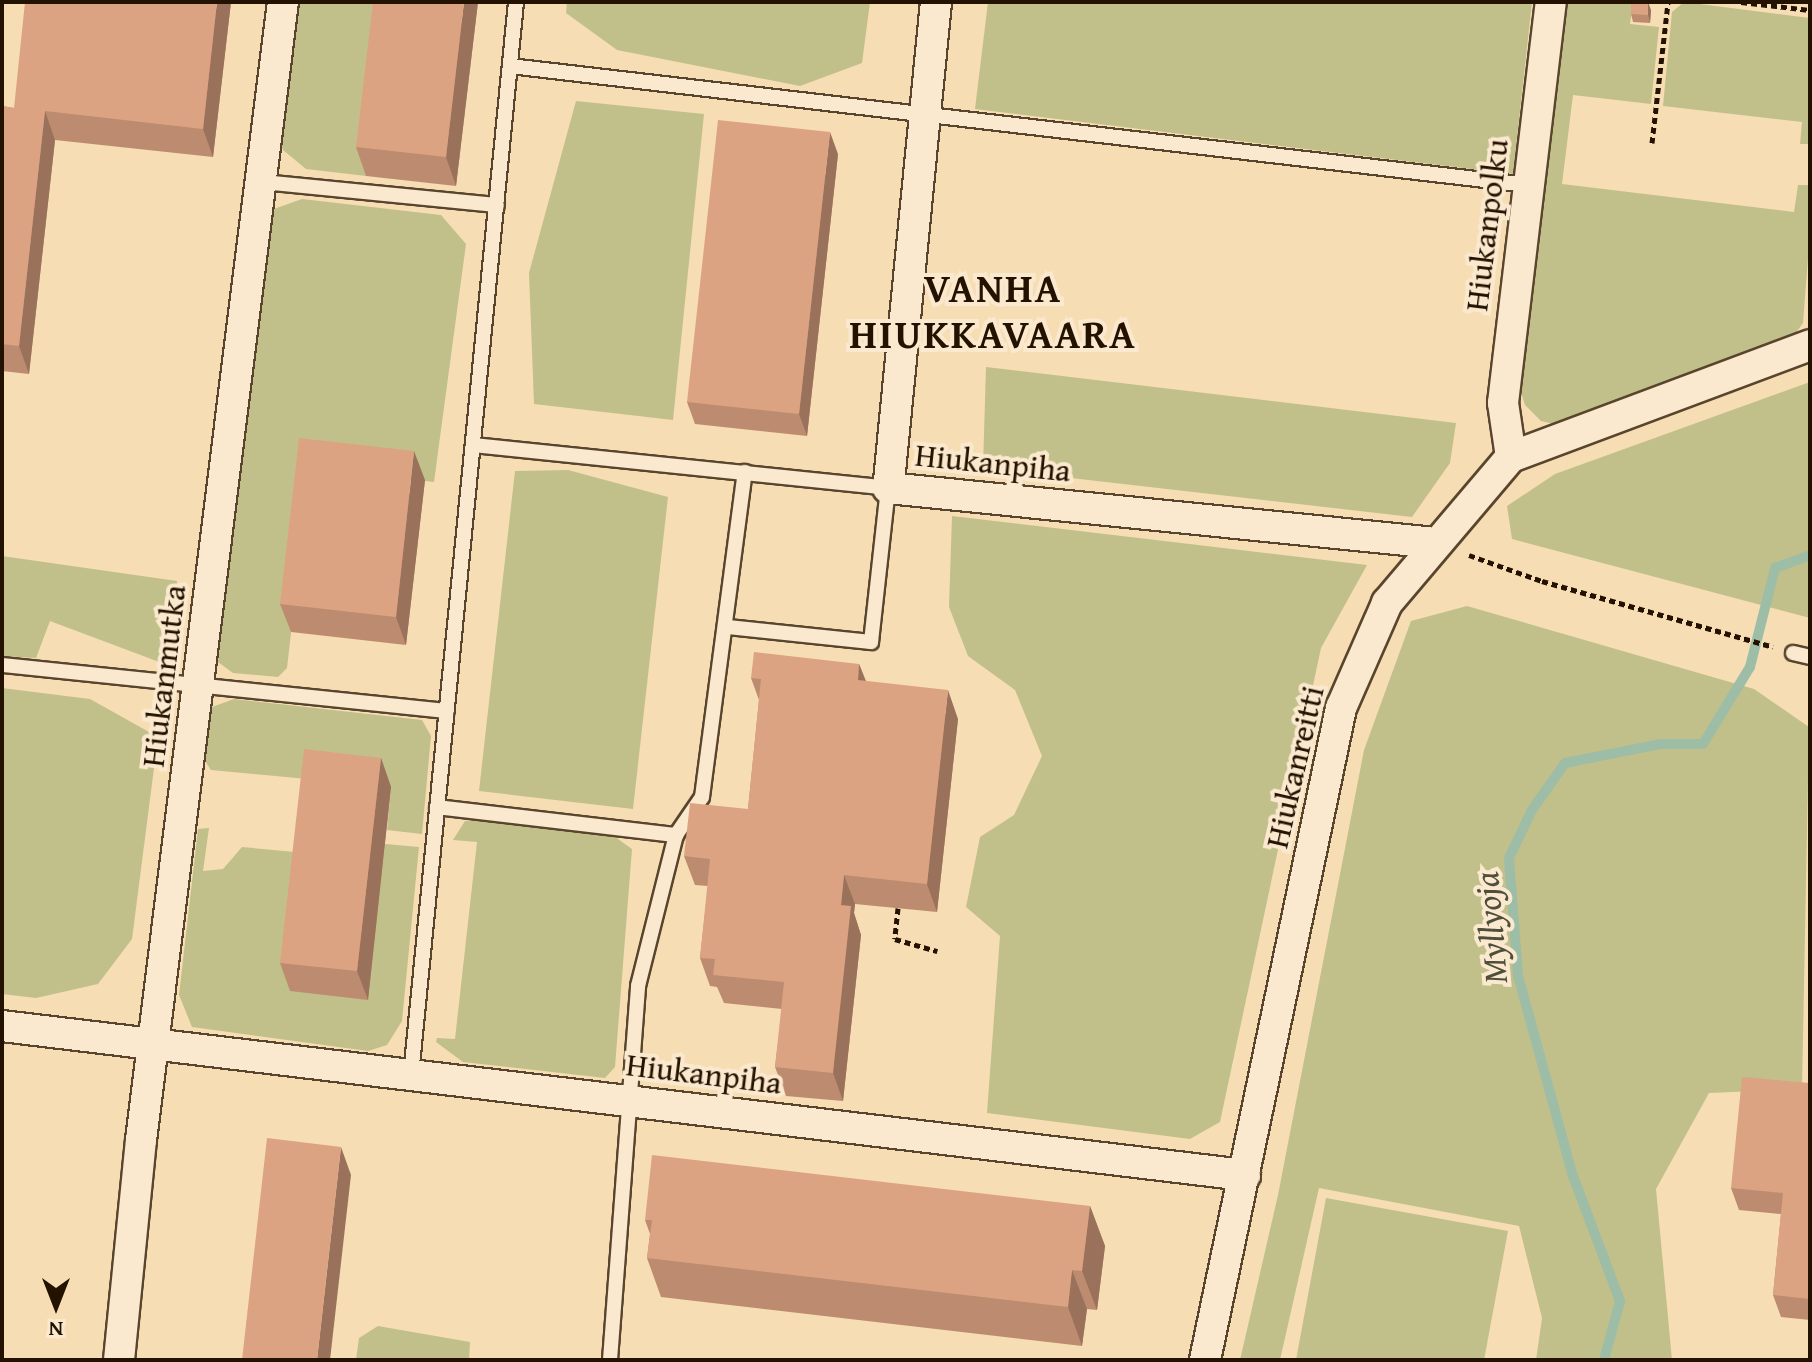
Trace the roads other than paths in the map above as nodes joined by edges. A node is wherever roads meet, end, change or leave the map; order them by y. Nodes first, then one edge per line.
1 (283, 2) edge
2 (516, 2) edge
3 (936, 2) edge
4 (1551, 2) edge
5 (510, 66) junction
6 (928, 113) junction
7 (262, 182) junction
8 (1527, 185) junction
9 (497, 205) junction
10 (1810, 345) edge
11 (473, 445) junction
12 (1511, 457) junction
13 (745, 472) junction
14 (888, 488) junction
15 (1435, 543) junction
16 (728, 627) junction
17 (1793, 653) dead end
18 (1810, 657) edge
19 (2, 665) edge
20 (200, 687) junction
21 (447, 711) junction
22 (437, 807) junction
23 (676, 835) junction
24 (2, 1026) edge
25 (154, 1044) junction
26 (411, 1075) junction
27 (628, 1101) junction
28 (1245, 1175) junction
29 (119, 1360) edge
30 (610, 1360) edge
31 (1205, 1360) edge

1 - 7 street, Hiukanmutka
2 - 5 lane
3 - 6 street, Hiukanpiha
4 - 8 street, Hiukanpolku
5 - 6 lane
5 - 9 lane
6 - 8 lane
6 - 14 street, Hiukanpiha
7 - 9 lane
7 - 20 street, Hiukanmutka
8 - 12 street, Hiukanpolku
9 - 11 lane
10 - 12 street, Hiukanreitti
11 - 13 lane
11 - 21 lane
12 - 15 street, Hiukanreitti
13 - 14 lane
13 - 16 lane
14 - 15 street, Hiukanpiha
14 - 16 lane
15 - 28 street, Hiukanreitti
16 - 23 lane
17 - 18 lane
19 - 20 lane
20 - 21 lane
20 - 25 street, Hiukanmutka
21 - 22 lane
22 - 23 lane
22 - 26 lane
23 - 27 lane
24 - 25 street, Hiukanpiha
25 - 26 street, Hiukanpiha
25 - 29 street, Hiukanmutka
26 - 27 street, Hiukanpiha
27 - 28 street, Hiukanpiha
27 - 30 lane
28 - 31 street, Hiukanreitti

